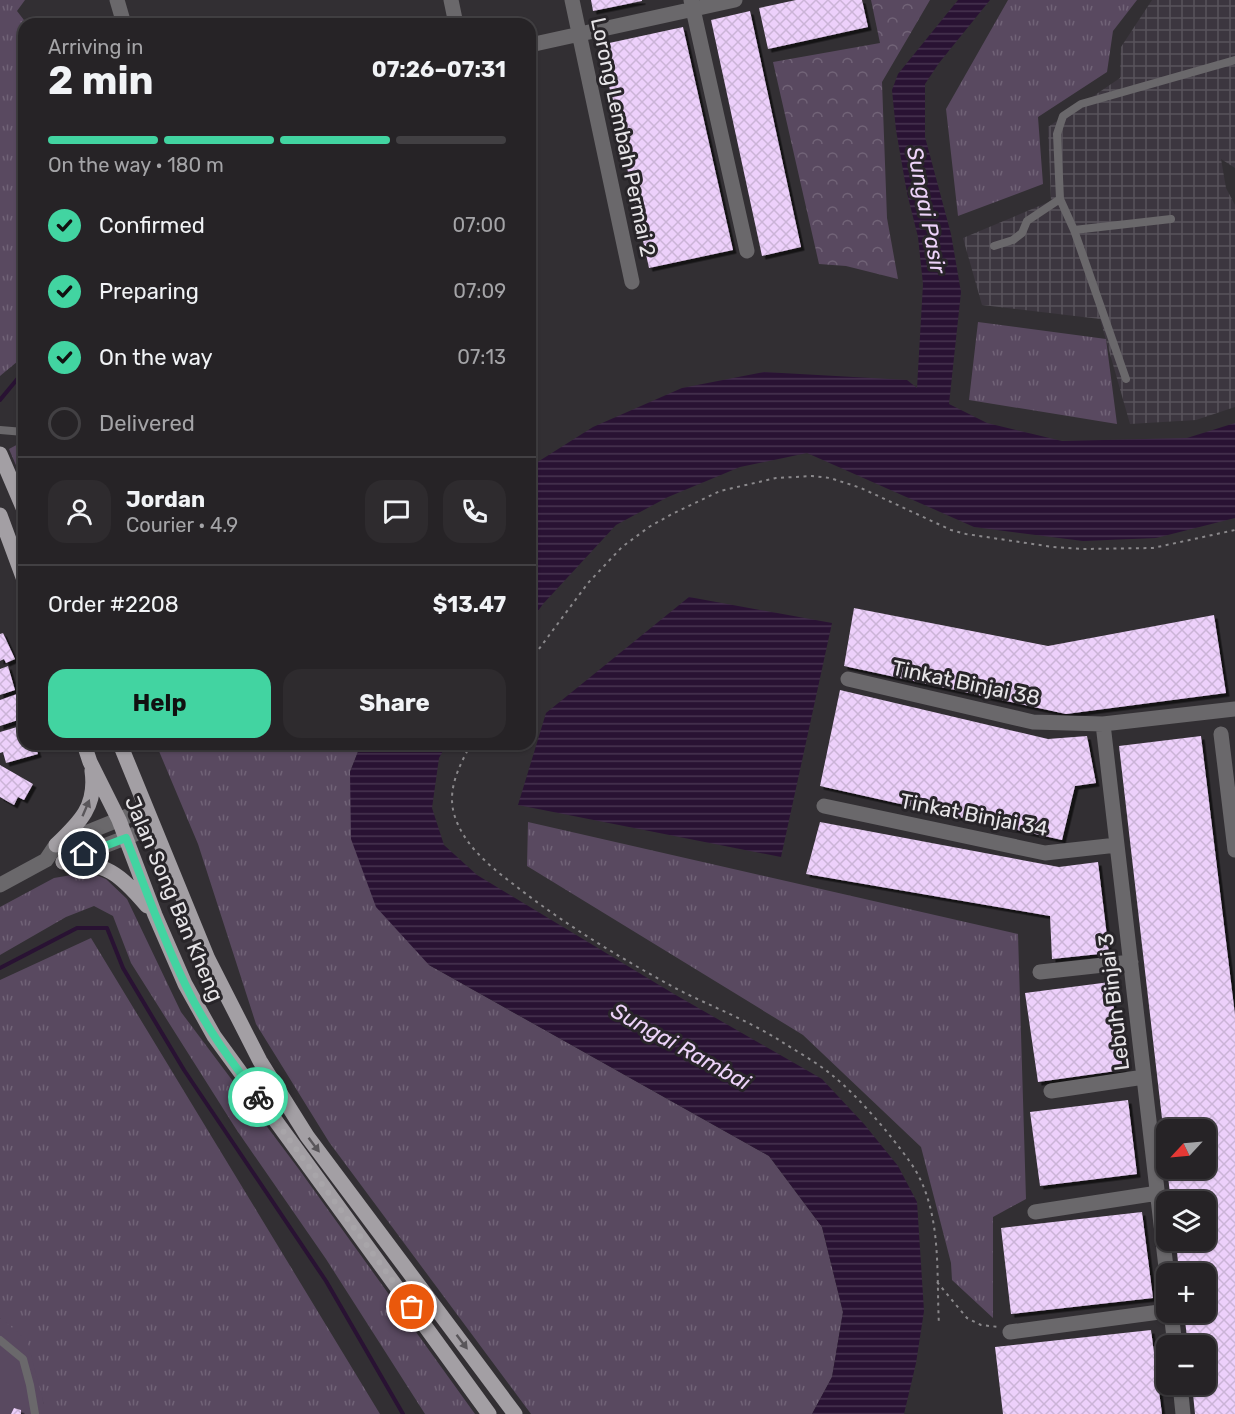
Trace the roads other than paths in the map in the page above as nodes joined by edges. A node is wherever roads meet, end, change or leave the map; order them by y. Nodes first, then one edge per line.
1 (117, 0) edge
2 (451, 0) edge
3 (572, 0) edge
4 (735, 0) edge
5 (692, 5) edge
6 (122, 18) edge
7 (455, 18) edge
8 (579, 34) junction
9 (536, 44) edge
10 (1235, 60) edge
11 (1060, 199) junction
12 (1171, 219) dead end
13 (1074, 230) junction
14 (994, 246) dead end
15 (747, 251) dead end
16 (632, 282) dead end
17 (1126, 380) dead end
18 (0, 430) edge
19 (18, 432) edge
20 (0, 454) edge
21 (18, 496) edge
22 (0, 515) edge
23 (18, 564) edge
24 (848, 679) dead end
25 (1227, 710) edge
26 (1103, 724) junction
27 (1221, 734) dead end
28 (86, 750) edge
29 (122, 750) edge
30 (90, 762) junction
31 (1231, 777) edge
32 (824, 806) dead end
33 (145, 809) junction
34 (118, 820) junction
35 (153, 827) junction
36 (126, 838) junction
37 (56, 844) junction
38 (1117, 845) junction
39 (1235, 850) edge
40 (46, 860) junction
41 (63, 862) junction
42 (0, 885) edge
43 (155, 915) junction
44 (1131, 962) junction
45 (1040, 972) dead end
46 (1144, 1077) junction
47 (1051, 1091) dead end
48 (1158, 1191) edge
49 (1156, 1193) edge
50 (1035, 1212) dead end
51 (1156, 1312) edge
52 (1010, 1332) road end
53 (0, 1340) edge
54 (1180, 1395) edge
55 (35, 1414) edge
56 (489, 1414) edge
57 (515, 1414) edge
58 (1183, 1414) edge

1 - 6 street
2 - 7 street
3 - 8 street, Lorong Lembah Permai 2
4 - 5 street
5 - 8 street
5 - 15 street
8 - 9 street
8 - 16 street, Lorong Lembah Permai 2
10 - 11 lane
11 - 13 lane
11 - 14 lane
12 - 13 lane
13 - 17 lane
18 - 19 lane
20 - 21 main road
22 - 23 main road
24 - 26 street, Tinkat Binjai 38
25 - 26 street, Tinkat Binjai 38
26 - 38 street, Lebuh Binjai 3
27 - 31 street
28 - 30 main road, Jalan Song Ban Kheng
29 - 33 main road, Jalan Song Ban Kheng
30 - 34 main road, Jalan Song Ban Kheng
37 -> 30 main road
31 - 39 street
32 - 38 street, Tinkat Binjai 34
33 - 34 street
33 - 35 main road, Jalan Song Ban Kheng
34 - 36 main road, Jalan Song Ban Kheng
34 - 37 street
35 - 36 street
35 -> 57 main road, Jalan Song Ban Kheng
36 - 41 street
36 - 43 main road, Jalan Song Ban Kheng
37 - 40 street
38 - 44 street, Lebuh Binjai 3
40 - 41 street
40 - 42 street
41 - 43 main road
43 - 56 main road, Jalan Song Ban Kheng
44 - 45 street
44 - 46 street, Lebuh Binjai 3
46 - 47 street
46 - 48 street, Lebuh Binjai 3
49 - 50 street
51 - 52 street
53 - 55 lane
54 - 58 street

